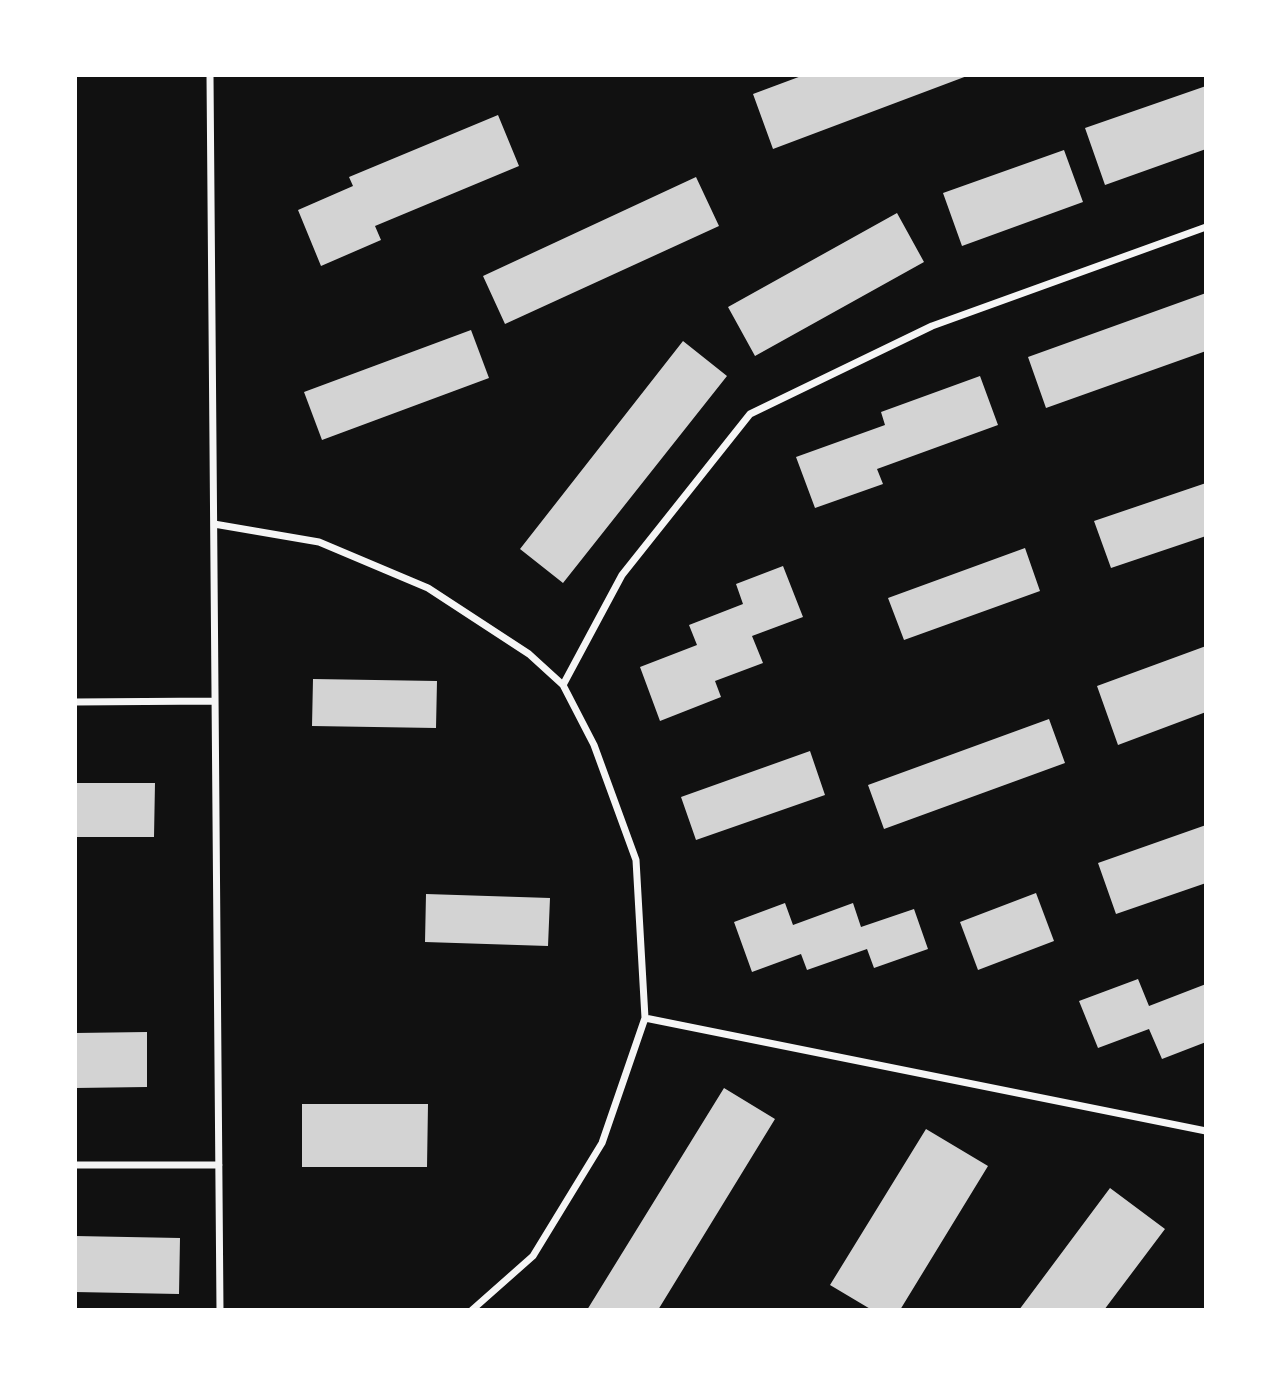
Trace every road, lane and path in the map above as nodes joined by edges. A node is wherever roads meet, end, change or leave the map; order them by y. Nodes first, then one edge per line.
1 (210, 75) edge
2 (1206, 227) edge
3 (214, 524) junction
4 (563, 685) junction
5 (215, 701) junction
6 (75, 702) edge
7 (645, 1018) junction
8 (1206, 1131) edge
9 (75, 1165) edge
10 (219, 1165) junction
11 (220, 1310) edge
12 (472, 1310) edge

1 - 3 street
2 - 4 street
3 - 4 street
3 - 5 street
4 - 7 street
5 - 6 street
5 - 10 street
7 - 8 street
7 - 12 street
9 - 10 street
10 - 11 street

